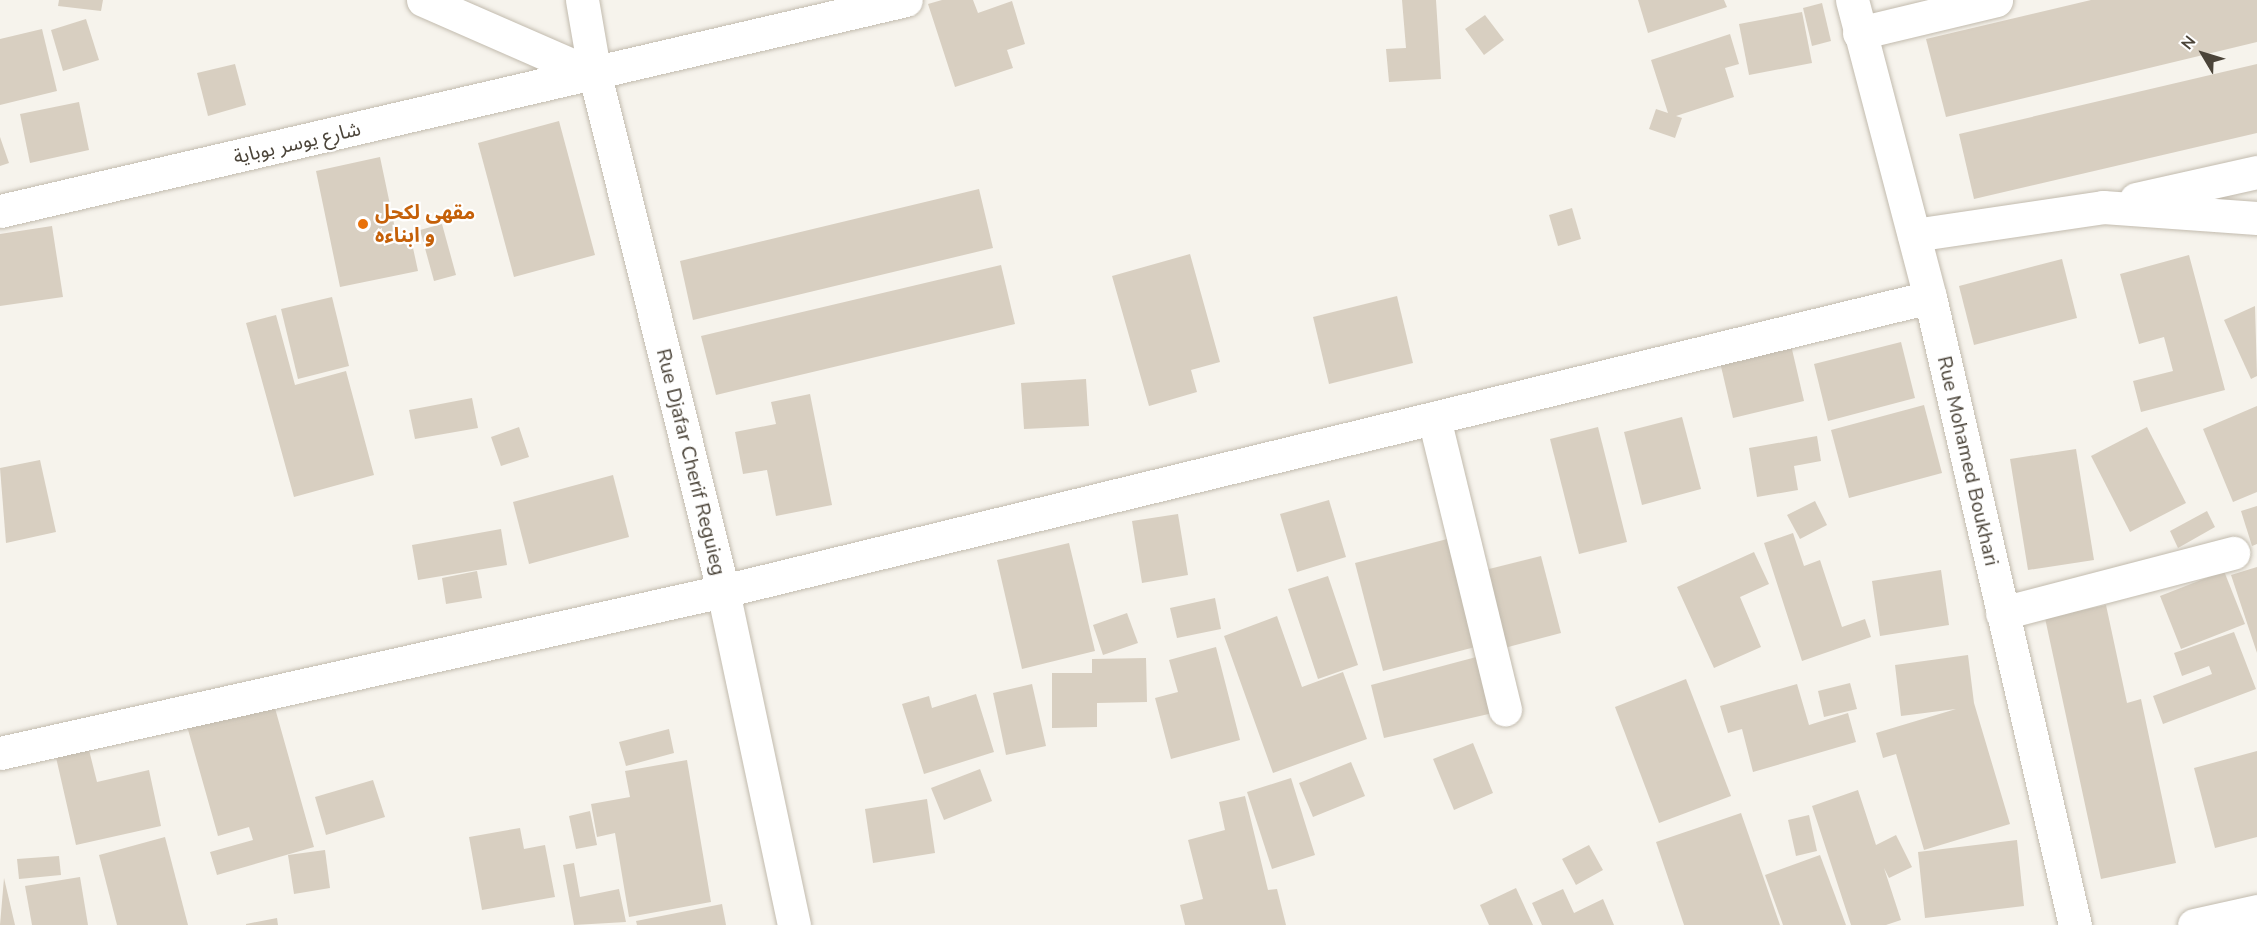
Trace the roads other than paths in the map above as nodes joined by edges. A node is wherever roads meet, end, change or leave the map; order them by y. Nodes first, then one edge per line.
1 (423, 0) edge
2 (582, 0) edge
3 (906, 0) edge
4 (1852, 0) edge
5 (1996, 0) edge
6 (1859, 33) junction
7 (595, 75) junction
8 (2257, 172) edge
9 (2103, 207) junction
10 (0, 211) edge
11 (2257, 218) edge
12 (1914, 235) junction
13 (1930, 297) junction
14 (1434, 418) junction
15 (2232, 553) dead end
16 (723, 591) junction
17 (2002, 613) junction
18 (1505, 709) dead end
19 (0, 753) edge
20 (2257, 911) edge
21 (794, 925) edge
22 (2075, 925) edge
23 (2194, 925) edge

1 - 7 street
2 - 7 street, Rue Djafar Cherif Reguieg
3 - 7 street, شارع يوسر بوباية
4 - 6 street, Rue Mohamed Boukhari
5 - 6 street
6 - 12 street, Rue Mohamed Boukhari
7 - 10 street, شارع يوسر بوباية
7 - 16 street, Rue Djafar Cherif Reguieg
8 - 9 street
9 - 11 street
9 - 12 street
12 - 13 street, Rue Mohamed Boukhari
13 - 14 street
13 - 17 street, Rue Mohamed Boukhari
14 - 16 street
14 - 18 street
15 - 17 street
16 - 19 street
16 - 21 street, Rue Djafar Cherif Reguieg
17 - 22 street, Rue Mohamed Boukhari
20 - 23 street

